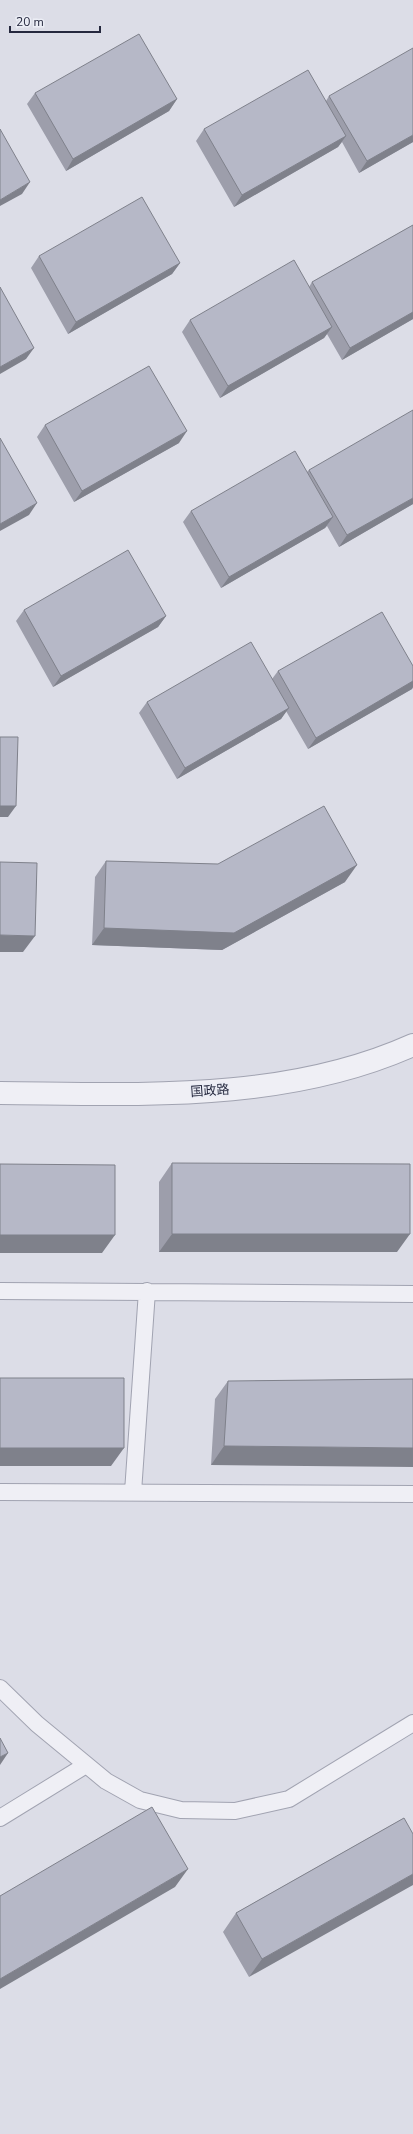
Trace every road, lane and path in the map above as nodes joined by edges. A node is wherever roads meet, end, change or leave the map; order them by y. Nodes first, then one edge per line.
1 (413, 1046) edge
2 (0, 1093) edge
3 (0, 1291) edge
4 (147, 1291) junction
5 (413, 1294) edge
6 (0, 1492) edge
7 (132, 1492) junction
8 (413, 1494) edge
9 (0, 1688) edge
10 (413, 1723) edge
11 (86, 1765) junction
12 (0, 1818) edge

1 - 2 street, 国政路
3 - 4 lane
4 - 5 lane
4 - 7 lane
6 - 7 lane
7 - 8 lane
9 - 11 lane
10 - 11 lane
11 - 12 lane

